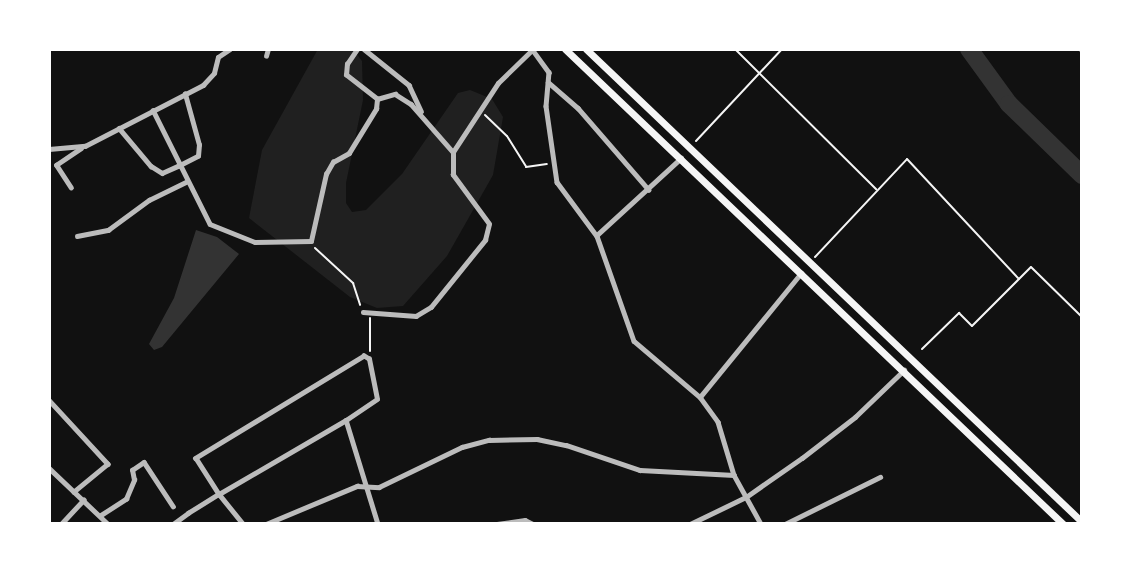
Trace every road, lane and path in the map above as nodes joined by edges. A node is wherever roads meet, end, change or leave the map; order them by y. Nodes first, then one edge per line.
1 (232, 49) edge
2 (268, 49) edge
3 (357, 49) edge
4 (364, 49) edge
5 (533, 49) edge
6 (565, 49) edge
7 (586, 49) edge
8 (735, 49) edge
9 (782, 49) edge
10 (1079, 49) edge
11 (1082, 53) edge
12 (266, 57) dead end
13 (759, 73) junction
14 (548, 82) junction
15 (185, 94) junction
16 (377, 99) junction
17 (153, 110) junction
18 (480, 110) junction
19 (422, 114) junction
20 (119, 128) junction
21 (85, 146) junction
22 (691, 147) junction
23 (49, 149) edge
24 (453, 152) junction
25 (681, 158) junction
26 (551, 163) junction
27 (178, 166) junction
28 (186, 182) junction
29 (71, 188) dead end
30 (649, 190) junction
31 (876, 190) junction
32 (597, 235) junction
33 (77, 236) dead end
34 (311, 240) junction
35 (812, 261) junction
36 (803, 271) junction
37 (1018, 278) junction
38 (363, 312) joint
39 (369, 313) junction
40 (1082, 317) edge
41 (922, 349) dead end
42 (369, 359) junction
43 (905, 370) junction
44 (700, 397) junction
45 (49, 400) edge
46 (346, 420) junction
47 (49, 468) edge
48 (734, 475) junction
49 (880, 477) dead end
50 (368, 487) junction
51 (74, 492) junction
52 (219, 494) junction
53 (746, 497) junction
54 (83, 500) junction
55 (173, 506) dead end
56 (100, 514) junction
57 (1082, 522) edge
58 (61, 524) edge
59 (108, 524) edge
60 (173, 524) edge
61 (243, 524) edge
62 (266, 524) edge
63 (377, 524) edge
64 (497, 524) edge
65 (533, 524) edge
66 (690, 524) edge
67 (761, 524) edge
68 (785, 524) edge
69 (1063, 524) edge

1 - 15 street
2 - 12 street
3 - 16 street
4 - 19 street
5 - 14 street
5 - 18 street
6 - 25 main road
7 - 22 main road
8 - 13 path
9 - 13 path
10 - 11 path
13 - 22 path
13 - 31 path
14 - 26 street
14 - 30 street
15 - 17 street
15 - 27 street
16 - 19 street
16 - 34 street
17 - 20 street
17 - 27 street
18 - 24 street
18 - 26 path
19 - 24 street
20 - 21 street
20 - 27 street
21 - 23 street
21 - 29 street
22 - 35 main road
24 - 39 street
25 - 30 street
25 - 36 main road
26 - 32 street
27 - 28 street
28 - 33 street
28 - 34 street
30 - 32 street
31 - 35 path
31 - 37 path
32 - 44 street
34 - 38 path
35 - 57 main road
36 - 43 main road
36 - 44 street
37 - 40 path
37 - 41 path
38 - 39 street
39 - 42 path
42 - 46 street
42 - 52 street
43 - 53 street
43 - 69 main road
44 - 48 street
45 - 51 street
46 - 50 street
46 - 52 street
47 - 51 street
48 - 50 street
48 - 53 street
49 - 68 street
50 - 62 street
50 - 63 street
51 - 54 street
52 - 60 street
52 - 61 street
53 - 66 street
53 - 67 street
54 - 56 street
54 - 58 street
55 - 56 street
56 - 59 street
64 - 65 street

